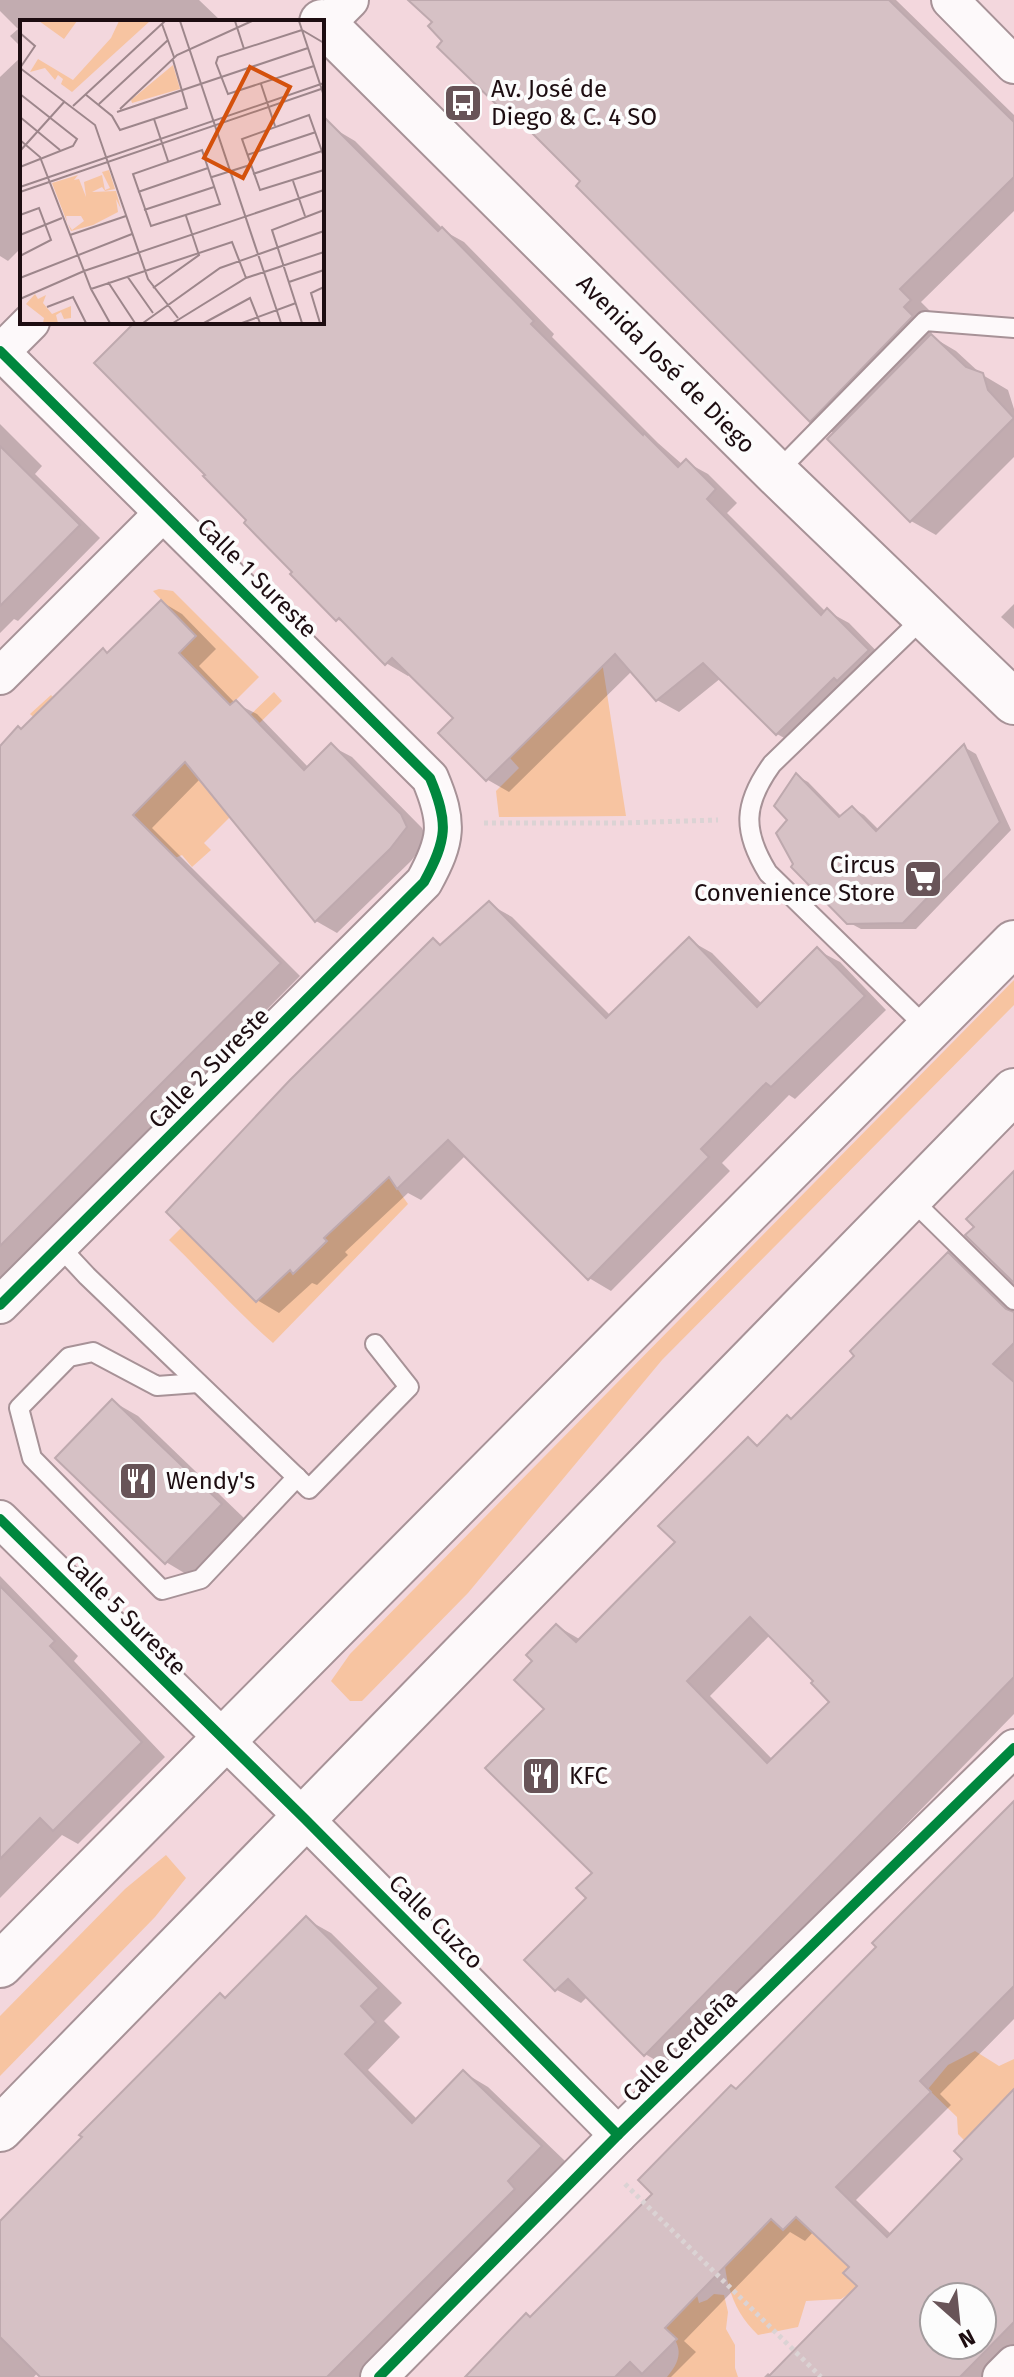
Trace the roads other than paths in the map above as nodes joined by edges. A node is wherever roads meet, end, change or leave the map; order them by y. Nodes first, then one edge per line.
1 (950, 0) edge
2 (323, 16) edge
3 (1014, 65) edge
4 (29, 324) edge
5 (1014, 328) edge
6 (0, 352) edge
7 (776, 473) junction
8 (163, 513) junction
9 (925, 616) junction
10 (0, 676) edge
11 (1014, 702) edge
12 (442, 839) joint
13 (1014, 943) edge
14 (928, 1029) junction
15 (1014, 1091) edge
16 (909, 1197) junction
17 (59, 1246) junction
18 (1014, 1300) edge
19 (0, 1305) edge
20 (375, 1344) dead end
21 (198, 1383) junction
22 (297, 1477) junction
23 (0, 1519) edge
24 (224, 1739) junction
25 (1014, 1748) edge
26 (305, 1819) junction
27 (0, 1965) edge
28 (0, 2129) edge
29 (608, 2145) junction
30 (1014, 2364) edge
31 (379, 2377) edge
32 (1001, 2377) edge

1 - 3 street
2 - 7 main road, Avenida José de Diego
4 - 6 street
5 - 7 lane
6 - 8 street, Calle 1 Sureste
7 - 9 main road, Avenida José de Diego
8 - 10 street
8 - 12 street, Calle 1 Sureste
9 - 11 main road, Avenida José de Diego
9 - 14 lane
12 - 17 street, Calle 2 Sureste
13 - 14 main road
14 - 24 main road
15 - 16 main road
16 - 18 lane
16 - 26 main road
17 - 19 street, Calle 2 Sureste
17 - 21 lane
20 - 22 lane
21 - 22 lane
21 - 22 lane
23 - 24 street, Calle 5 Sureste
24 - 26 street, Calle Cuzco
24 - 27 main road
25 - 29 street, Calle Cerdeña
26 - 28 main road
26 - 29 street, Calle Cuzco
29 - 31 street, Calle Cerdeña
30 - 32 street

